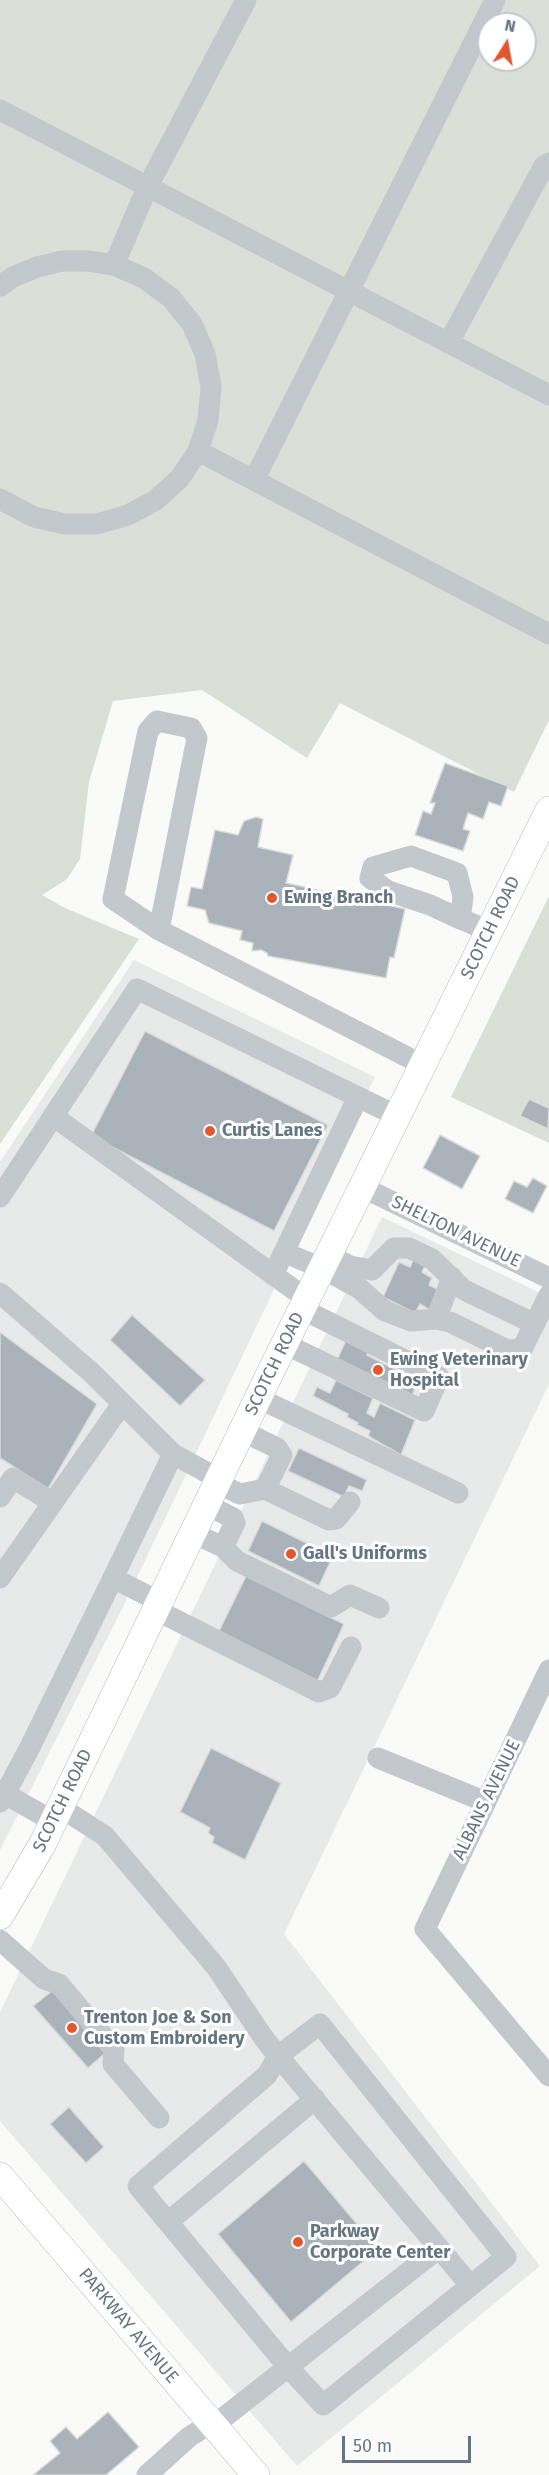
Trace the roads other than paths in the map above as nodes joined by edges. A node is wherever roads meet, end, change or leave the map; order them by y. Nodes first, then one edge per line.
1 (246, 0) edge
2 (495, 0) edge
3 (0, 110) edge
4 (549, 163) edge
5 (147, 188) junction
6 (114, 265) junction
7 (0, 286) edge
8 (348, 291) junction
9 (449, 342) junction
10 (549, 395) edge
11 (198, 451) junction
12 (254, 480) junction
13 (0, 499) edge
14 (549, 634) edge
15 (549, 810) edge
16 (458, 918) dead end
17 (159, 930) junction
18 (489, 931) junction
19 (423, 1065) junction
20 (358, 1097) junction
21 (53, 1116) junction
22 (397, 1116) junction
23 (362, 1187) junction
24 (0, 1197) edge
25 (295, 1257) dead end
26 (325, 1262) junction
27 (273, 1275) junction
28 (452, 1277) junction
29 (549, 1278) edge
30 (0, 1293) edge
31 (549, 1295) edge
32 (304, 1304) junction
33 (436, 1319) junction
34 (534, 1324) junction
35 (285, 1344) junction
36 (258, 1398) junction
37 (122, 1404) junction
38 (242, 1431) junction
39 (173, 1454) junction
40 (214, 1489) junction
41 (266, 1489) junction
42 (458, 1493) dead end
43 (0, 1497) edge
44 (52, 1502) junction
45 (350, 1502) dead end
46 (193, 1533) junction
47 (223, 1547) junction
48 (0, 1578) edge
49 (113, 1578) junction
50 (158, 1606) junction
51 (379, 1608) dead end
52 (351, 1647) dead end
53 (549, 1670) edge
54 (378, 1758) dead end
55 (2, 1795) edge
56 (486, 1802) junction
57 (57, 1814) junction
58 (0, 1916) edge
59 (0, 1940) edge
60 (278, 2056) junction
61 (549, 2076) edge
62 (315, 2099) junction
63 (159, 2118) dead end
64 (0, 2176) edge
65 (168, 2222) junction
66 (439, 2247) junction
67 (470, 2285) junction
68 (288, 2367) junction
69 (212, 2424) junction
70 (147, 2475) edge
71 (256, 2475) edge

1 - 5 street
2 - 8 street
3 - 5 street
4 - 9 street
5 - 6 street
5 - 8 street
6 - 7 street
6 - 11 street
8 - 9 street
8 - 12 street
9 - 10 street
11 - 12 street
11 - 13 street
12 - 14 street
15 - 18 main road, SCOTCH ROAD
16 - 18 street
17 - 17 street
17 - 19 street
18 - 19 main road, SCOTCH ROAD
19 - 22 main road, SCOTCH ROAD
20 - 21 street
20 - 22 street
20 - 27 street
21 - 24 street
21 - 27 street
22 - 23 main road, SCOTCH ROAD
23 - 26 main road, SCOTCH ROAD
23 - 29 street, SHELTON AVENUE
25 - 26 street
26 - 28 street
26 - 32 main road, SCOTCH ROAD
26 - 33 street
27 - 32 street
28 - 33 street
28 - 34 street
30 - 37 street
31 - 34 street
32 - 35 main road, SCOTCH ROAD
32 - 35 street
33 - 34 street
35 - 36 main road, SCOTCH ROAD
36 - 38 main road, SCOTCH ROAD
36 - 42 street
37 - 39 street
37 - 44 street
38 - 40 main road, SCOTCH ROAD
38 - 41 street
39 - 40 street
39 - 49 street
40 - 41 street
40 - 46 main road, SCOTCH ROAD
40 - 47 street
41 - 45 street
43 - 44 street
44 - 48 street
46 - 47 street
46 - 50 main road, SCOTCH ROAD
47 - 51 street
49 - 50 street
49 - 55 street
50 - 52 street
50 - 57 main road, SCOTCH ROAD
53 - 56 street, ALBANS AVENUE
54 - 56 street
55 - 57 street
56 - 61 street, ALBANS AVENUE
57 - 58 main road, SCOTCH ROAD
57 - 60 street
59 - 63 street
60 - 62 street
60 - 65 street
60 - 67 street
62 - 65 street
62 - 66 street
64 - 69 main road, PARKWAY AVENUE
65 - 68 street
66 - 67 street
66 - 68 street
67 - 68 street
68 - 69 street
69 - 70 street
69 - 71 main road, PARKWAY AVENUE

